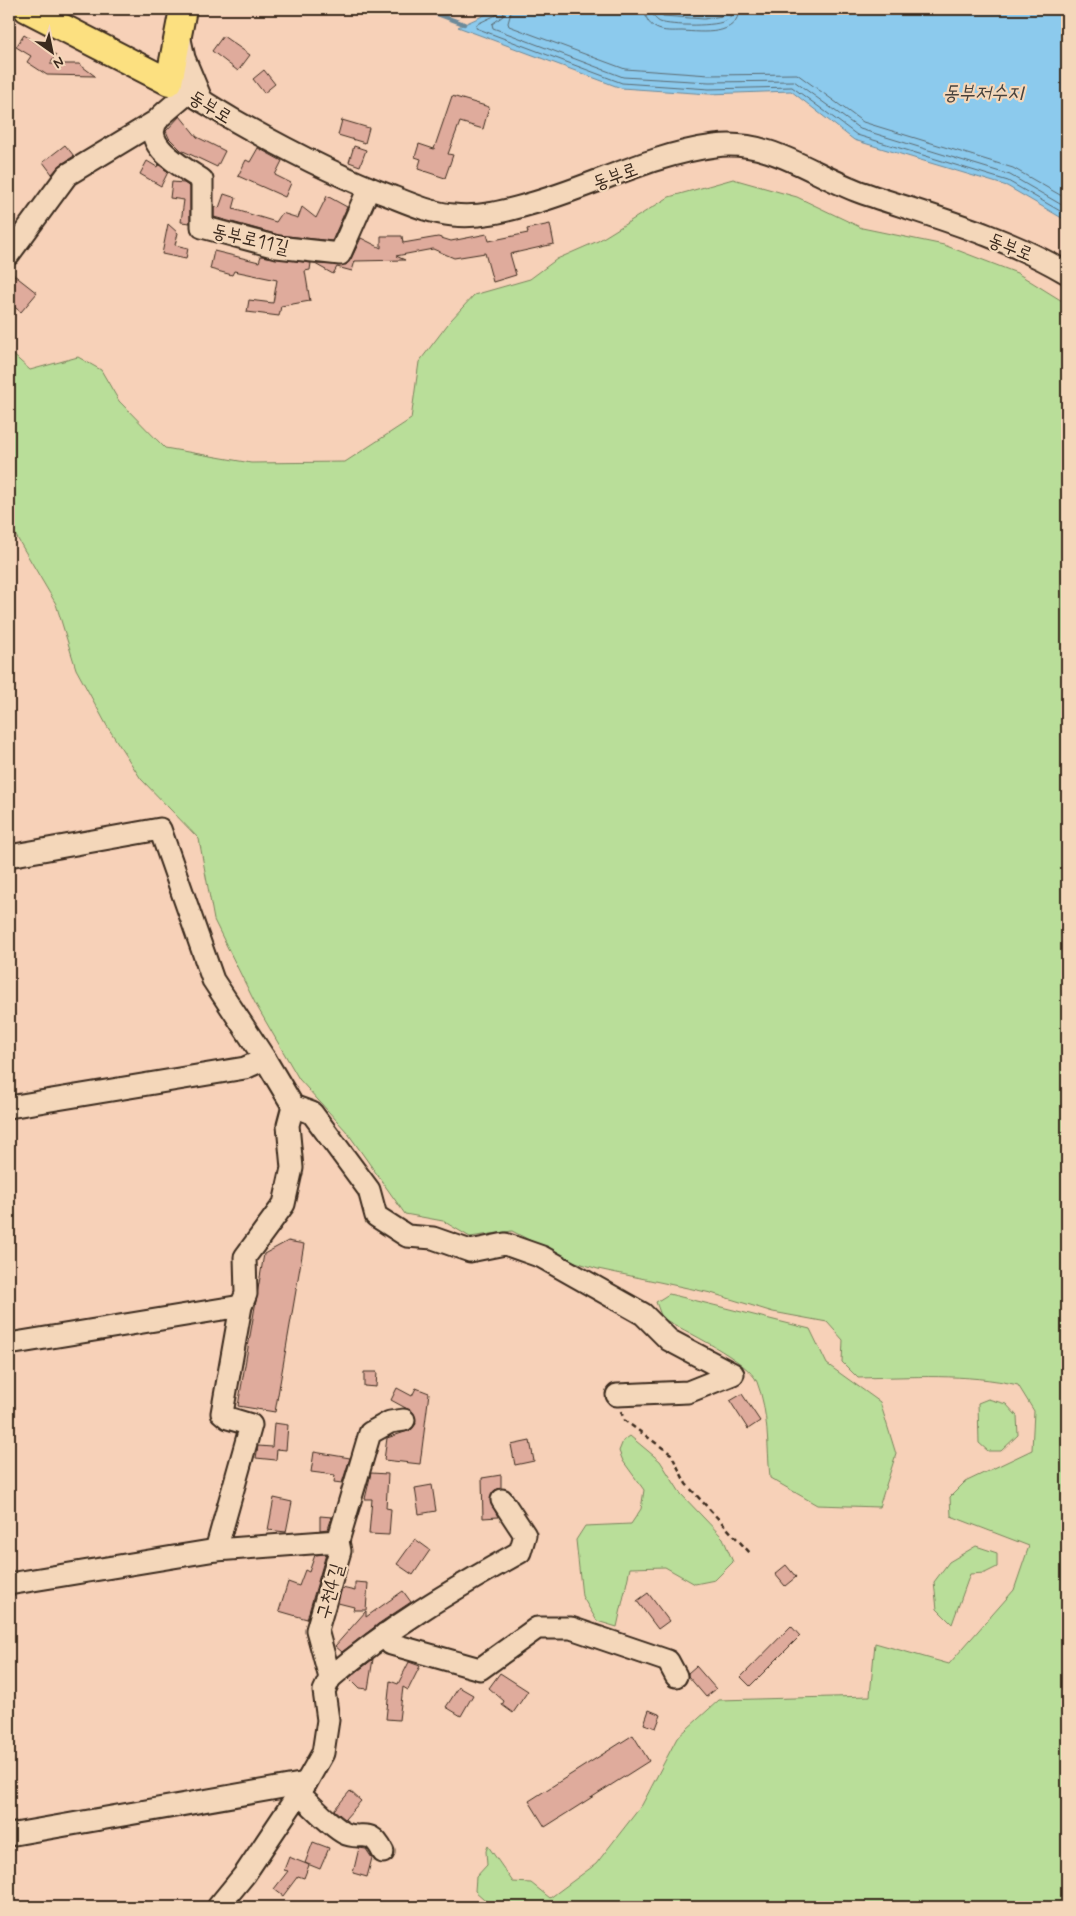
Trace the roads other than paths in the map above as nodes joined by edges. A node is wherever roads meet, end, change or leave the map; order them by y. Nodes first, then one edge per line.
1 (27, 9) edge
2 (181, 20) edge
3 (132, 65) junction
4 (187, 92) junction
5 (158, 120) junction
6 (369, 188) junction
7 (9, 254) edge
8 (1067, 273) edge
9 (9, 856) edge
10 (265, 1059) junction
11 (9, 1106) edge
12 (293, 1106) junction
13 (241, 1306) junction
14 (9, 1344) edge
15 (617, 1395) road end
16 (404, 1420) dead end
17 (502, 1500) dead end
18 (338, 1541) junction
19 (216, 1550) junction
20 (9, 1584) edge
21 (385, 1634) junction
22 (676, 1676) dead end
23 (330, 1678) junction
24 (302, 1788) junction
25 (9, 1835) edge
26 (384, 1852) dead end
27 (218, 1907) edge

1 - 3 main road
2 - 3 main road
2 - 4 main road
2 - 4 street
3 - 4 main road
4 - 5 street
4 - 6 street, 동부로
5 - 6 street, 동부로11길
5 - 7 street
6 - 8 street, 동부로
9 - 10 street
10 - 11 street
10 - 12 street
12 - 13 street
12 - 15 street
13 - 14 street
13 - 19 street
16 - 18 street
17 - 21 street
18 - 19 street, 구천4길
18 - 23 street, 구천4길
19 - 20 street, 구천4길
21 - 22 street
21 - 23 street
23 - 24 street, 구천4길
24 - 25 street
24 - 26 street
24 - 27 street, 구천4길

